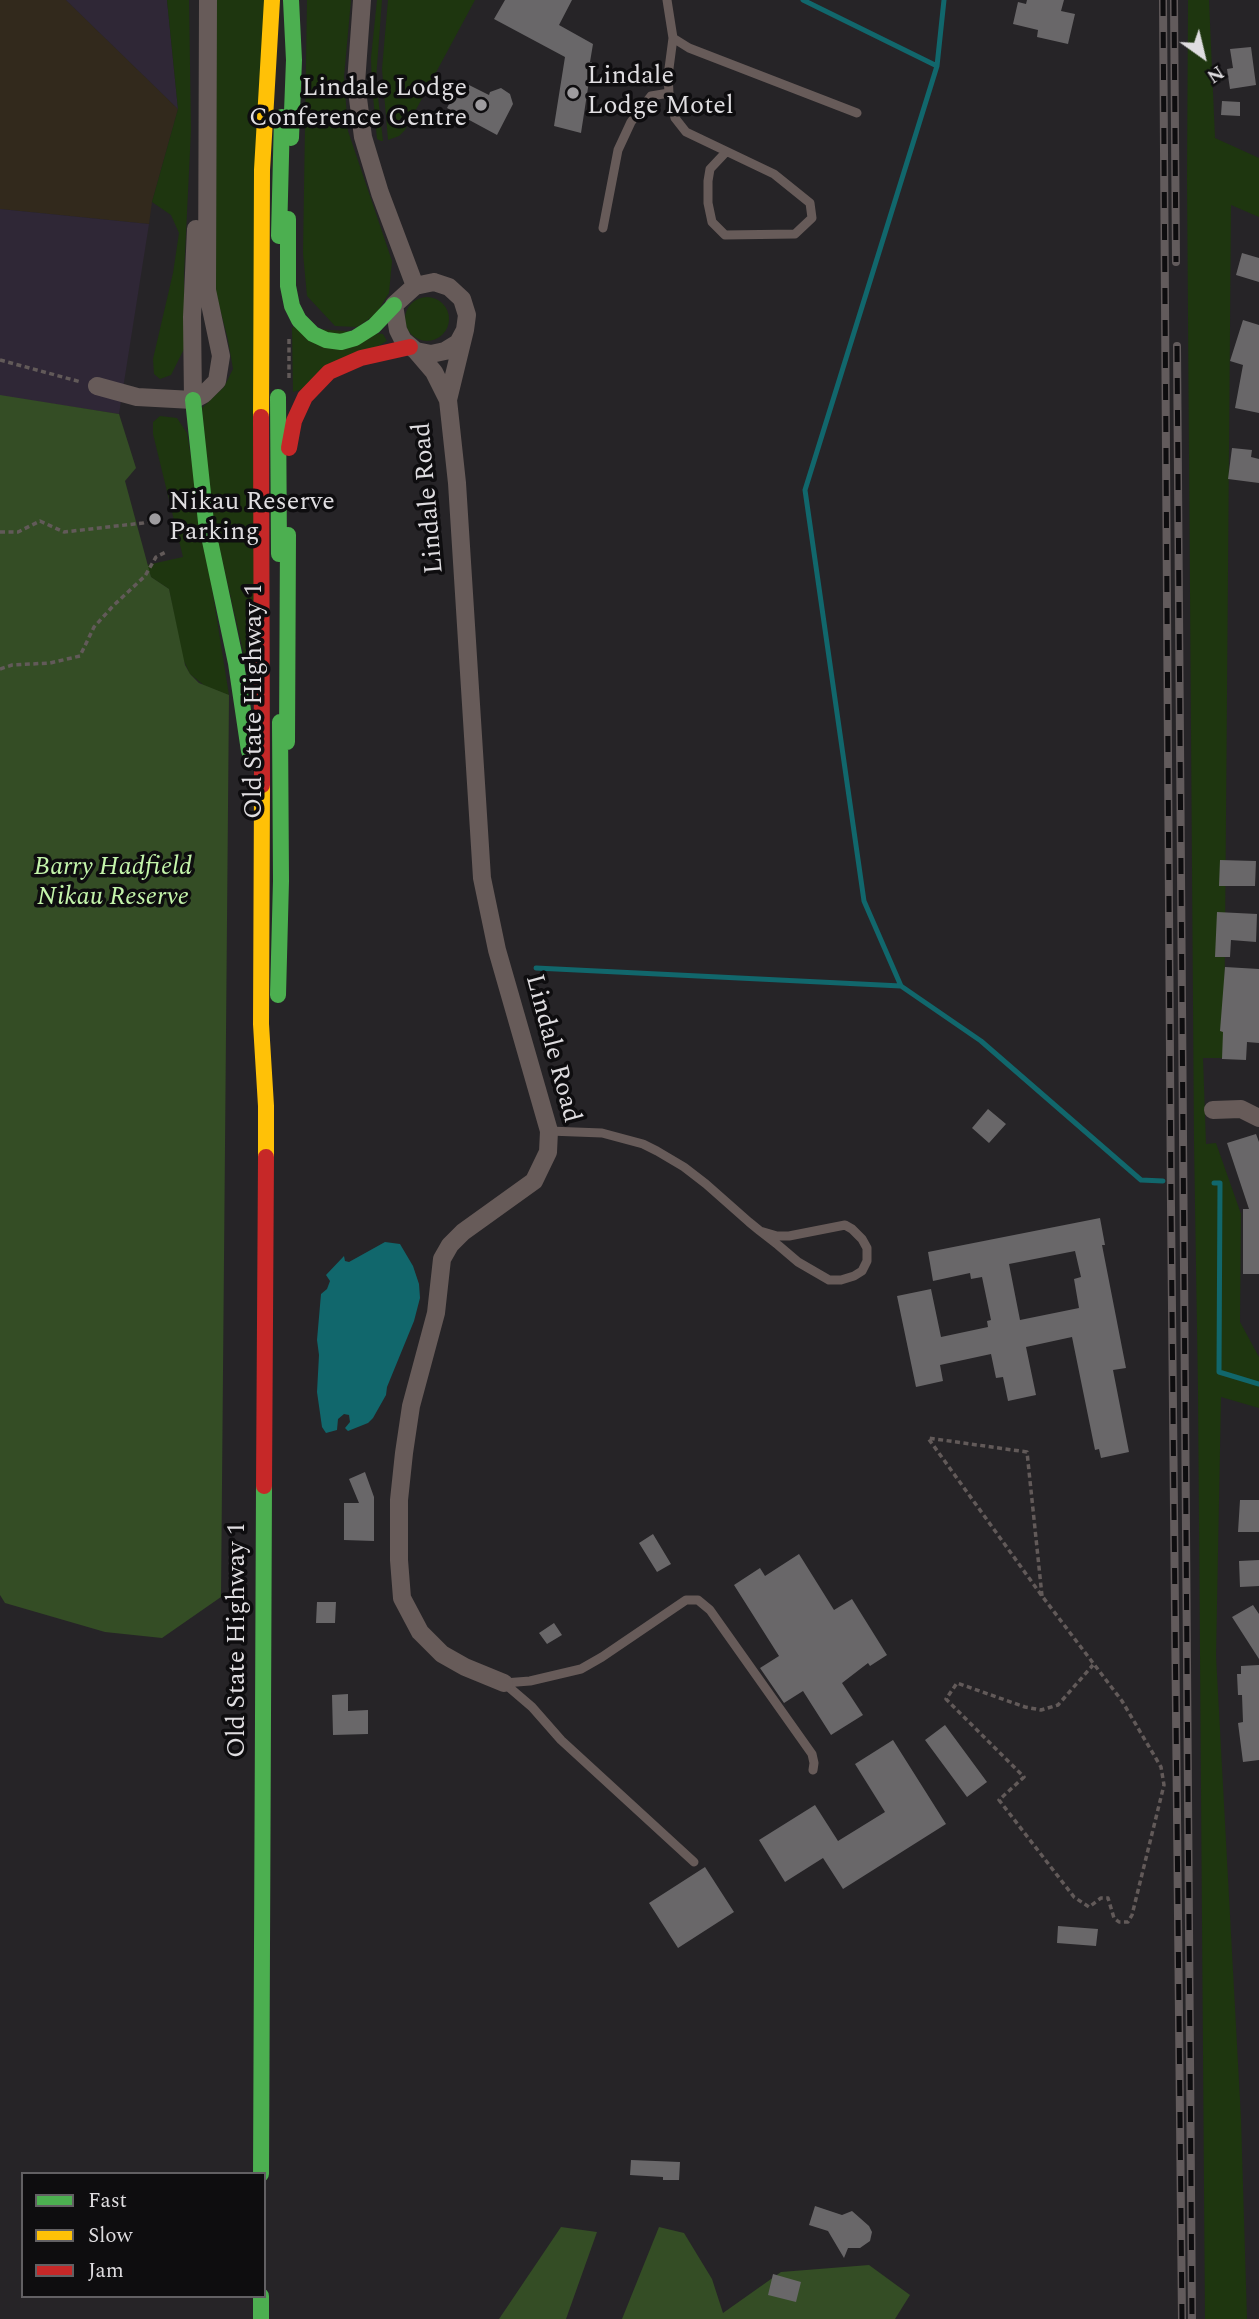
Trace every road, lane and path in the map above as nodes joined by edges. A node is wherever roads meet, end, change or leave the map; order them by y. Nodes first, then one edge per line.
1 (198, 0) edge
2 (208, 0) edge
3 (272, 0) edge
4 (290, 0) edge
5 (362, 0) edge
6 (667, 0) edge
7 (673, 38) junction
8 (669, 93) junction
9 (857, 113) dead end
10 (726, 152) junction
11 (603, 229) dead end
12 (415, 286) junction
13 (394, 305) junction
14 (278, 313) dead end
15 (289, 329) dead end
16 (465, 330) junction
17 (413, 349) junction
18 (0, 360) edge
19 (284, 381) joint
20 (97, 386) joint
21 (193, 400) junction
22 (448, 400) junction
23 (159, 518) dead end
24 (0, 532) edge
25 (166, 552) dead end
26 (0, 669) edge
27 (281, 838) junction
28 (261, 875) junction
29 (266, 1106) junction
30 (1213, 1110) dead end
31 (1259, 1118) edge
32 (550, 1131) junction
33 (760, 1231) junction
34 (1042, 1596) junction
35 (1093, 1665) junction
36 (504, 1683) junction
37 (813, 1770) dead end
38 (694, 1862) dead end
39 (261, 2172) edge
40 (261, 2298) edge
41 (261, 2319) edge

1 - 21 street
2 - 21 street
3 - 28 main road, Old State Highway 1
4 - 13 main road
4 - 14 main road
5 - 12 street
6 - 7 lane
7 - 8 lane
7 - 9 lane
8 - 10 lane
8 - 11 lane
10 - 10 lane
12 - 13 street
12 - 16 street
13 - 17 street
15 - 19 path
16 - 17 street
16 - 22 street, Lindale Road
17 - 22 street
17 - 27 main road
18 - 20 path
19 - 27 main road, Old State Highway 1
20 - 21 street
21 - 28 main road
22 - 32 street, Lindale Road
23 - 24 path
25 - 26 path
27 - 29 main road, Old State Highway 1
28 - 29 main road, Old State Highway 1
29 - 39 main road, Old State Highway 1
30 - 31 street
32 - 33 lane
32 - 36 street, Lindale Road
33 - 33 lane
34 - 34 path
34 - 35 path
35 - 35 path
36 - 37 lane
36 - 38 lane
40 - 41 main road

